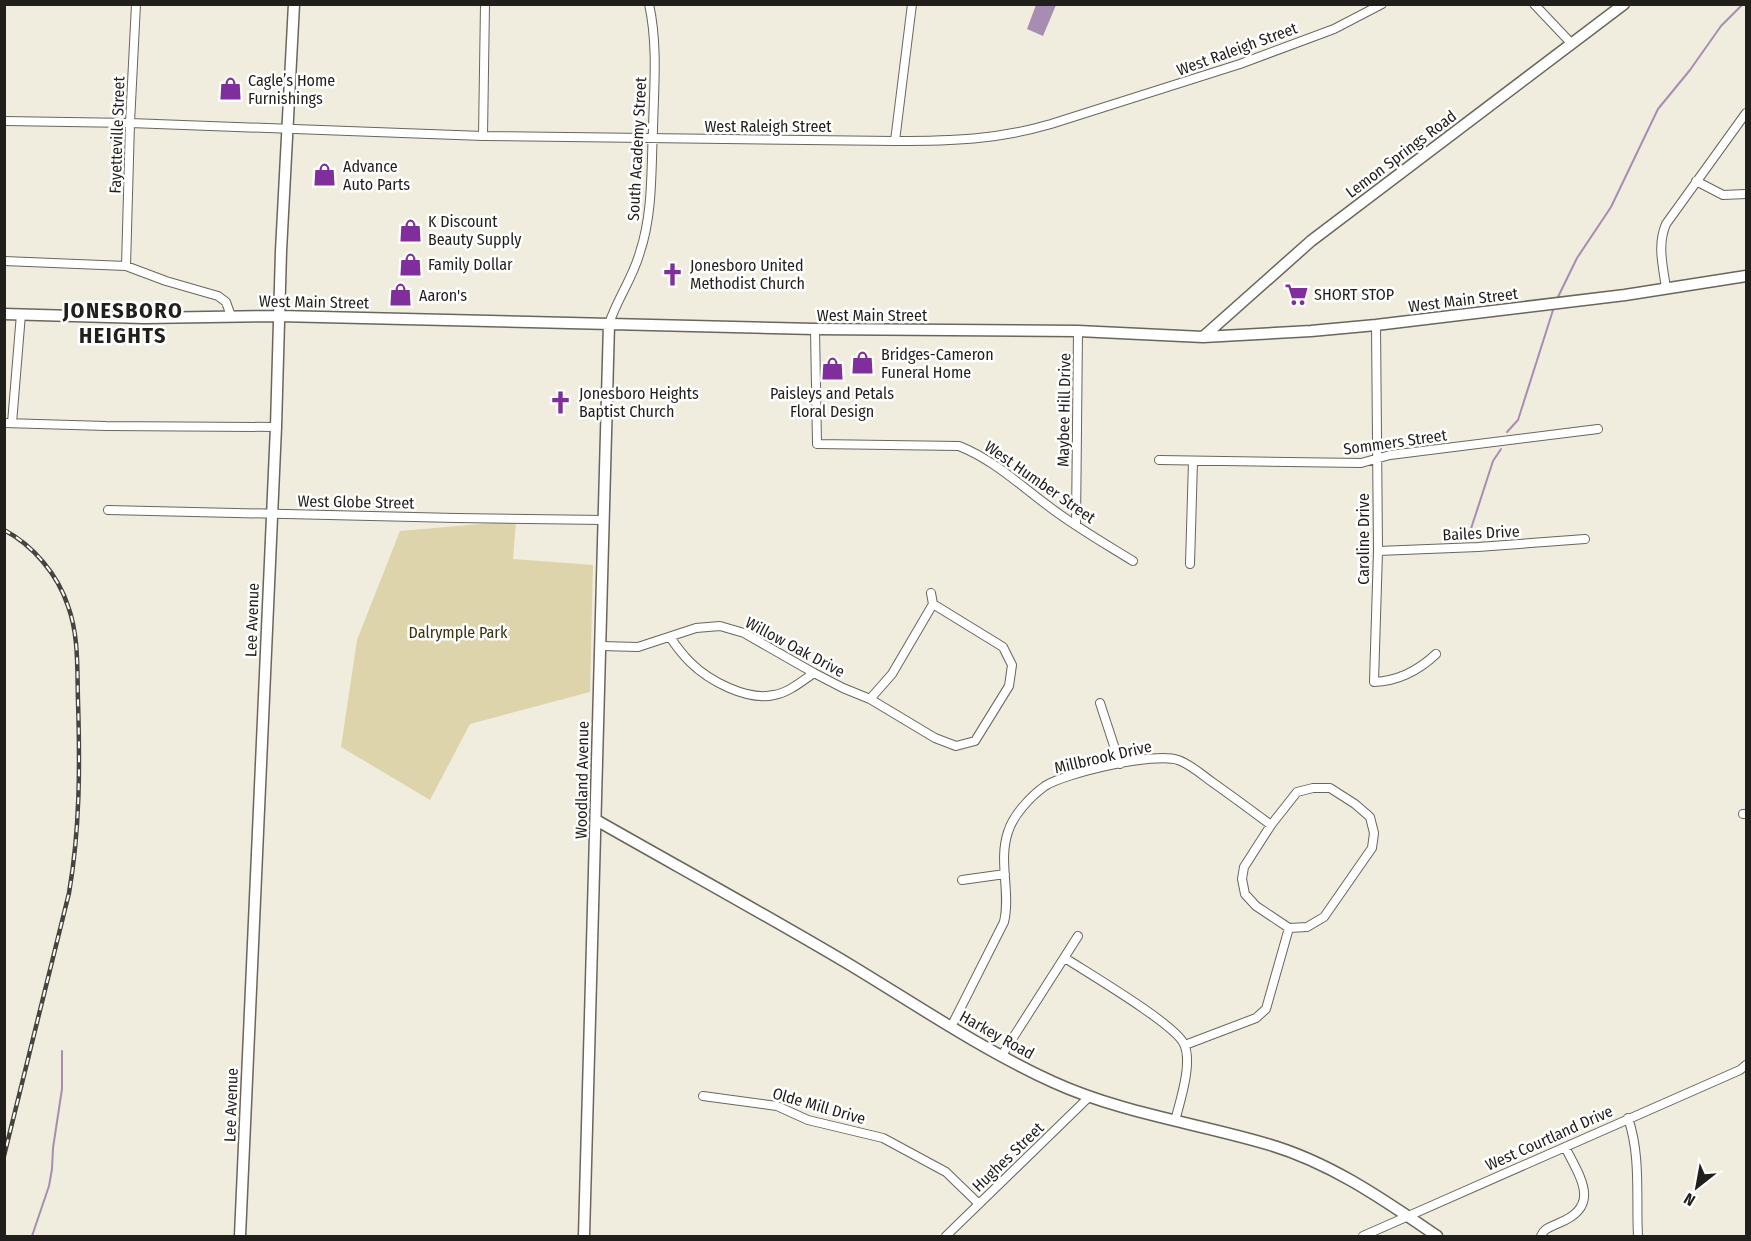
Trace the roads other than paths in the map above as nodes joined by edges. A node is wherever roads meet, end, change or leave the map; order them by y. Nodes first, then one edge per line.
1 (136, 4) edge
2 (294, 4) edge
3 (485, 4) edge
4 (649, 4) edge
5 (912, 4) edge
6 (1382, 4) edge
7 (1534, 4) edge
8 (1624, 4) edge
9 (1571, 43) junction
10 (1746, 113) edge
11 (4, 121) edge
12 (130, 123) junction
13 (287, 128) junction
14 (483, 136) junction
15 (652, 139) junction
16 (896, 141) junction
17 (1696, 181) junction
18 (1746, 194) edge
19 (4, 261) edge
20 (126, 266) junction
21 (1746, 276) edge
22 (1666, 288) junction
23 (4, 314) edge
24 (21, 314) junction
25 (231, 316) junction
26 (279, 316) junction
27 (609, 324) junction
28 (1376, 326) junction
29 (815, 329) junction
30 (1078, 331) junction
31 (1203, 337) junction
32 (8, 423) edge
33 (276, 427) junction
34 (1598, 429) dead end
35 (1377, 458) junction
36 (1159, 460) dead end
37 (1193, 461) junction
38 (108, 510) dead end
39 (271, 514) junction
40 (604, 520) junction
41 (1076, 525) junction
42 (1585, 539) dead end
43 (1378, 551) junction
44 (1133, 561) dead end
45 (1190, 564) dead end
46 (931, 593) dead end
47 (933, 604) junction
48 (670, 637) junction
49 (601, 646) junction
50 (1436, 654) dead end
51 (814, 673) junction
52 (870, 699) junction
53 (1100, 703) dead end
54 (1120, 764) junction
55 (597, 820) junction
56 (1271, 825) junction
57 (1005, 874) junction
58 (962, 880) dead end
59 (1289, 928) junction
60 (1078, 936) dead end
61 (1065, 958) junction
62 (951, 1026) junction
63 (1185, 1045) junction
64 (1002, 1055) junction
65 (1746, 1065) edge
66 (702, 1096) dead end
67 (1089, 1096) junction
68 (1628, 1118) junction
69 (1175, 1121) junction
70 (1565, 1147) junction
71 (979, 1204) junction
72 (1408, 1216) junction
73 (240, 1236) edge
74 (584, 1236) edge
75 (946, 1236) edge
76 (1363, 1236) edge
77 (1437, 1236) edge
78 (1541, 1236) edge
79 (1638, 1236) edge

1 - 12 street, Fayetteville Street
2 - 13 street, Lee Avenue
3 - 14 street
4 - 15 street, South Academy Street
5 - 16 street
6 - 16 street, West Raleigh Street
7 - 9 street
8 - 9 street, Lemon Springs Road
9 - 31 street, Lemon Springs Road
10 - 17 street
11 - 12 street, West Raleigh Street
12 - 13 street, West Raleigh Street
12 - 20 street, Fayetteville Street
13 - 14 street, West Raleigh Street
13 - 26 street, Lee Avenue
14 - 15 street, West Raleigh Street
15 - 16 street, West Raleigh Street
15 - 27 street, South Academy Street
17 - 18 street
17 - 22 street
19 - 20 street
20 - 25 street
21 - 22 street, West Main Street
22 - 28 street, West Main Street
23 - 24 street, West Main Street
24 - 25 street, West Main Street
24 - 32 street
25 - 26 street, West Main Street
26 - 27 street, West Main Street
26 - 33 street, Lee Avenue
27 - 29 street, West Main Street
27 - 40 street, Woodland Avenue
28 - 31 street, West Main Street
28 - 35 street, Caroline Drive
29 - 30 street, West Main Street
29 - 41 street, West Humber Street
30 - 31 street, West Main Street
30 - 41 street, Maybee Hill Drive
32 - 33 street
33 - 39 street, Lee Avenue
34 - 35 street, Sommers Street
35 - 37 street, Sommers Street
35 - 43 street, Caroline Drive
36 - 37 street, Sommers Street
37 - 45 street
38 - 39 street, West Globe Street
39 - 40 street, West Globe Street
39 - 73 street, Lee Avenue
40 - 49 street, Woodland Avenue
41 - 44 street, West Humber Street
42 - 43 street, Bailes Drive
43 - 50 street, Caroline Drive
46 - 47 street
47 - 52 street
47 - 52 street, Willow Oak Drive
48 - 49 street, Willow Oak Drive
48 - 51 street, Willow Oak Drive
48 - 51 street
49 - 55 street, Woodland Avenue
51 - 52 street, Willow Oak Drive
53 - 54 street
54 - 56 street, Millbrook Drive
54 - 57 street, Millbrook Drive
55 - 62 street, Harkey Road
55 - 74 street, Woodland Avenue
56 - 59 street
56 - 59 street
57 - 58 street
57 - 62 street, Millbrook Drive
59 - 63 street
60 - 61 street
61 - 63 street
61 - 64 street
62 - 64 street, Harkey Road
63 - 69 street
64 - 67 street, Harkey Road
65 - 68 street, West Courtland Drive
66 - 71 street, Olde Mill Drive
67 - 69 street, Harkey Road
67 - 71 street, Hughes Street
68 - 70 street, West Courtland Drive
68 - 79 street
69 - 72 street, Harkey Road
70 - 72 street, West Courtland Drive
70 - 78 street
71 - 75 street, Hughes Street
72 - 76 street, West Courtland Drive
72 - 77 street, Harkey Road

